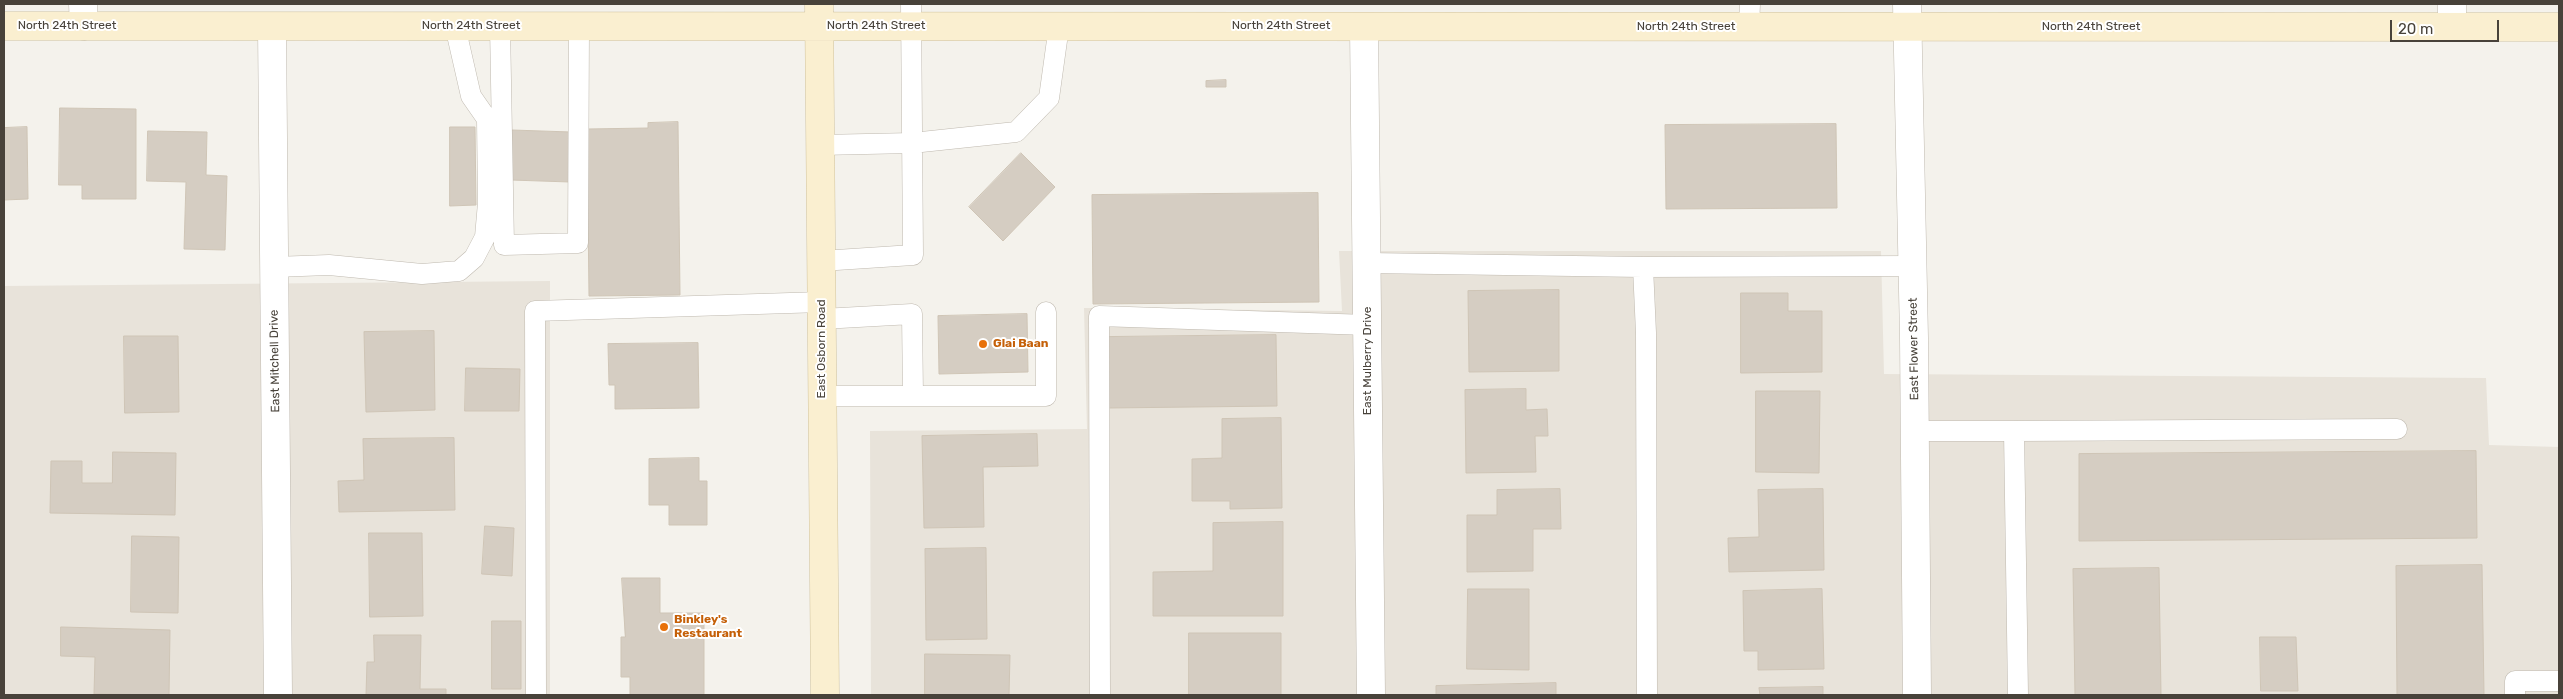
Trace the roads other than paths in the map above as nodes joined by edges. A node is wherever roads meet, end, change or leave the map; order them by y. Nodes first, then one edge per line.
1 (83, 15) edge
2 (819, 15) edge
3 (912, 15) edge
4 (1749, 16) edge
5 (1907, 16) edge
6 (2452, 16) edge
7 (4, 26) edge
8 (455, 26) junction
9 (500, 26) junction
10 (579, 26) junction
11 (1059, 26) junction
12 (272, 27) junction
13 (1364, 27) junction
14 (2559, 27) edge
15 (912, 143) junction
16 (820, 145) junction
17 (821, 261) junction
18 (1367, 263) junction
19 (274, 266) junction
20 (1913, 266) junction
21 (1643, 267) junction
22 (822, 311) junction
23 (1046, 312) dead end
24 (1368, 326) junction
25 (823, 396) junction
26 (913, 396) junction
27 (2398, 429) dead end
28 (1915, 431) junction
29 (2014, 431) junction
30 (2559, 681) edge
31 (278, 695) edge
32 (536, 695) edge
33 (825, 695) edge
34 (1100, 695) edge
35 (1371, 695) edge
36 (1647, 695) edge
37 (1917, 695) edge
38 (2018, 695) edge
39 (2515, 695) edge

1 - 7 main road, North 24th Street
1 - 12 main road, North 24th Street
2 - 3 main road, North 24th Street
2 - 10 main road, North 24th Street
2 - 16 main road, East Osborn Road
3 - 11 main road, North 24th Street
3 - 15 lane
4 - 5 main road, North 24th Street
4 - 13 main road, North 24th Street
5 - 6 main road, North 24th Street
5 - 20 street, East Flower Street
6 - 14 main road, North 24th Street
8 - 9 main road, North 24th Street
8 - 12 main road, North 24th Street
8 - 19 lane
9 - 10 main road, North 24th Street
9 - 10 lane
11 - 13 main road, North 24th Street
11 - 15 lane
12 - 19 street, East Mitchell Drive
13 - 18 street, East Mulberry Drive
15 - 16 lane
15 - 17 lane
16 - 17 main road, East Osborn Road
17 - 22 main road, East Osborn Road
18 - 21 lane
18 - 24 street, East Mulberry Drive
19 - 31 street, East Mitchell Drive
20 - 21 lane
20 - 28 street, East Flower Street
21 - 36 lane
22 - 25 main road, East Osborn Road
22 - 26 lane
22 - 32 lane
23 - 26 lane
24 - 34 lane
24 - 35 street, East Mulberry Drive
25 - 26 lane
25 - 33 main road, East Osborn Road
27 - 29 lane
28 - 29 lane
28 - 37 street, East Flower Street
29 - 38 lane
30 - 39 lane

